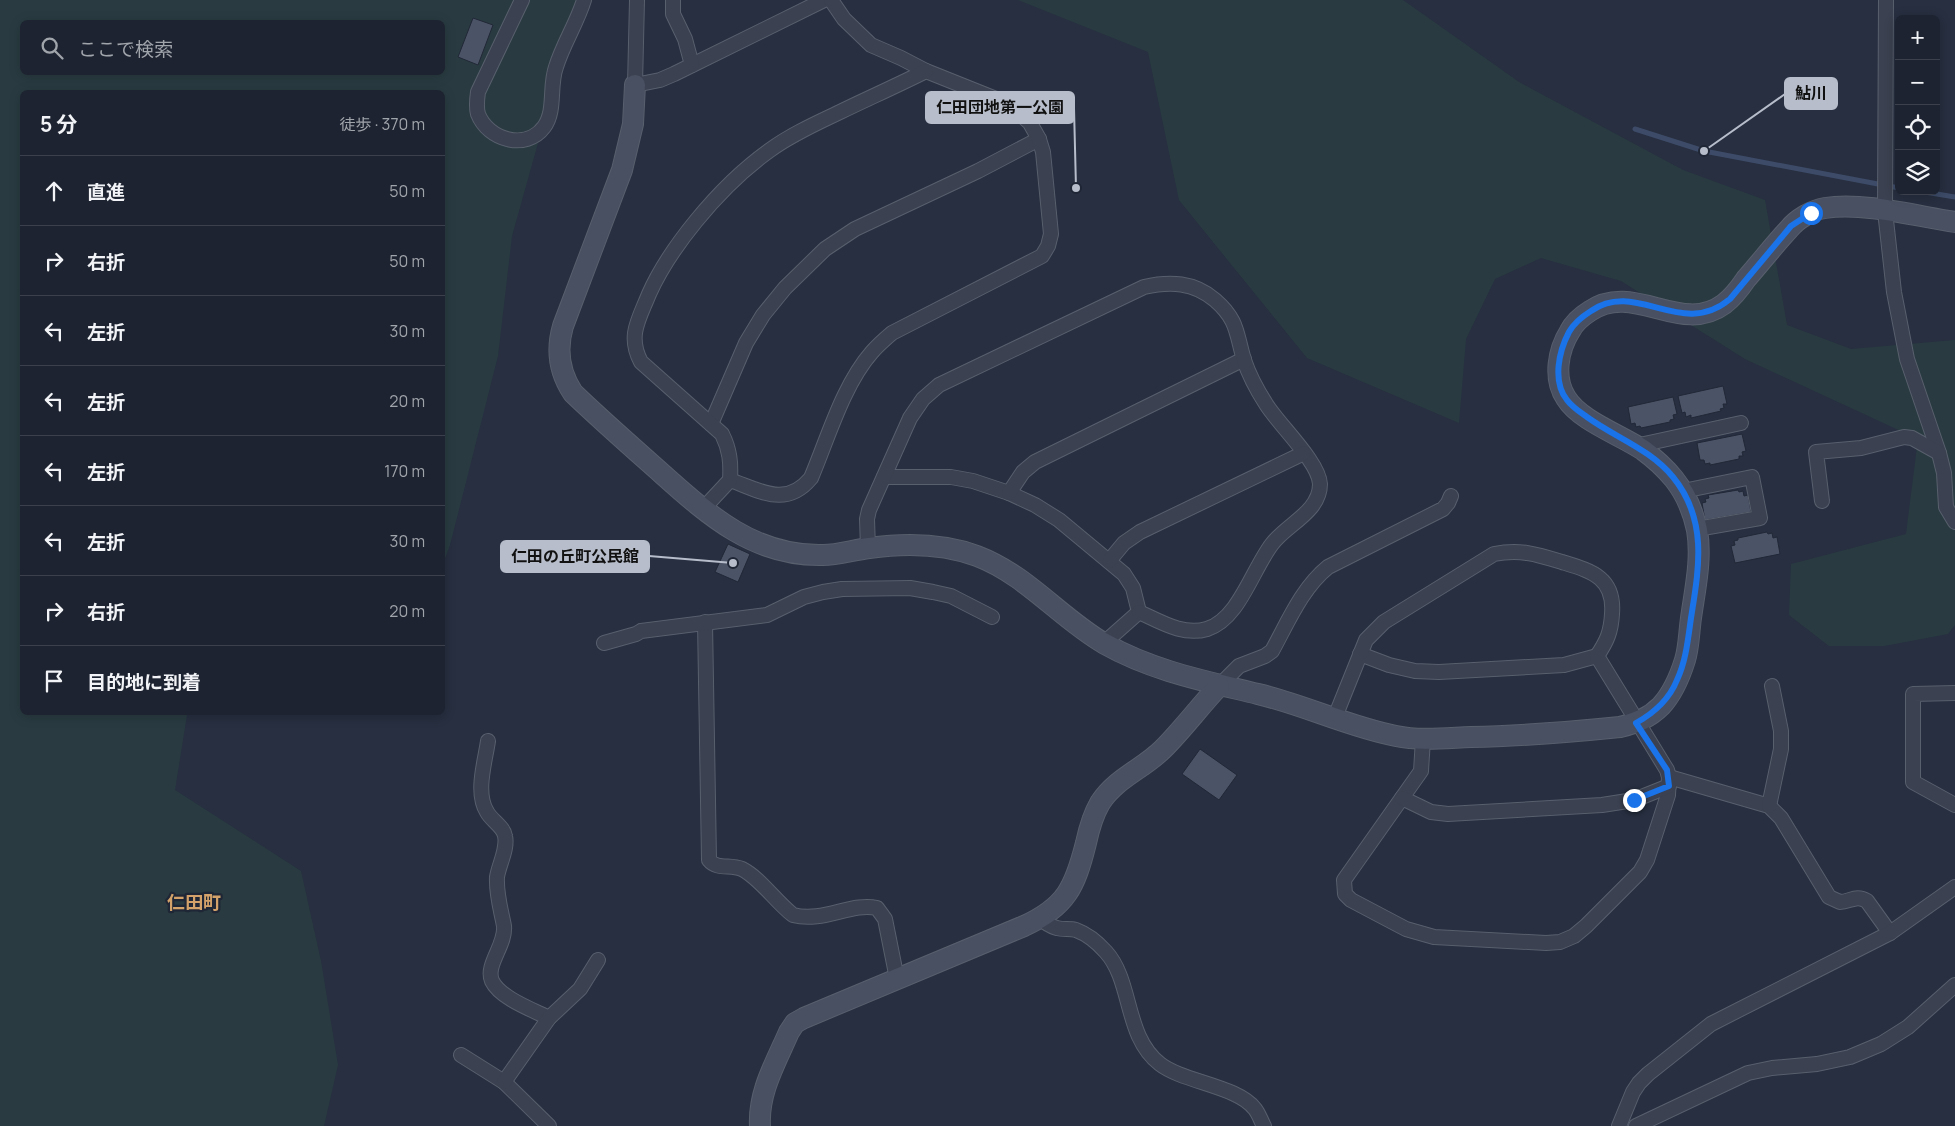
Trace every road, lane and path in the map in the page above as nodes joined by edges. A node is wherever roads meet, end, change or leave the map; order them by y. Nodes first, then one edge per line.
1 (522, 0) edge
2 (584, 0) edge
3 (637, 0) edge
4 (673, 0) edge
5 (824, 0) edge
6 (831, 0) edge
7 (1886, 0) edge
8 (692, 65) junction
9 (926, 71) junction
10 (636, 85) junction
11 (1039, 139) junction
12 (1885, 203) junction
13 (1955, 222) edge
14 (1244, 359) junction
15 (1742, 423) dead end
16 (711, 424) junction
17 (1635, 446) junction
18 (1939, 453) junction
19 (1304, 454) junction
20 (884, 477) junction
21 (730, 480) junction
22 (1683, 491) junction
23 (1009, 493) junction
24 (1451, 496) dead end
25 (1822, 501) dead end
26 (703, 510) junction
27 (1955, 522) edge
28 (1697, 529) junction
29 (868, 548) junction
30 (1110, 561) junction
31 (1139, 612) junction
32 (992, 616) dead end
33 (705, 622) junction
34 (604, 642) dead end
35 (1104, 643) junction
36 (1360, 654) junction
37 (1597, 656) junction
38 (1218, 686) junction
39 (1772, 686) dead end
40 (1955, 692) edge
41 (1335, 717) junction
42 (1636, 723) junction
43 (1423, 739) junction
44 (488, 741) dead end
45 (1669, 782) junction
46 (1402, 798) junction
47 (1955, 805) edge
48 (1769, 806) junction
49 (1955, 887) edge
50 (1040, 919) junction
51 (1890, 933) junction
52 (598, 960) dead end
53 (897, 979) junction
54 (1955, 985) edge
55 (549, 1018) junction
56 (461, 1055) dead end
57 (504, 1082) junction
58 (549, 1126) edge
59 (760, 1126) edge
60 (1264, 1126) edge
61 (1619, 1126) edge
62 (1636, 1126) edge

1 - 2 street
3 - 10 street
4 - 8 street
5 - 8 street
6 - 9 street
7 - 12 street
8 - 10 street
9 - 11 street
9 - 16 street
10 - 26 street
11 - 16 street
11 - 21 street
12 - 13 street
12 - 17 street
12 - 18 street
14 - 19 street
14 - 20 street
14 - 23 street
15 - 17 street
16 - 21 street
17 - 22 street
18 - 25 street
18 - 27 street
19 - 30 street
19 - 31 street
20 - 23 street
20 - 29 street
21 - 26 street
22 - 28 street
22 - 28 street
23 - 30 street
24 - 38 street
26 - 29 street
28 - 42 street
29 - 35 street
30 - 31 street
31 - 35 street
32 - 33 street
33 - 34 street
33 - 53 street
35 - 38 street
36 - 37 street
36 - 37 street
36 - 41 street
37 - 42 street
38 - 41 street
38 - 50 street
39 - 48 street
40 - 47 street
41 - 43 street
42 - 43 street
42 - 45 street
43 - 46 street
44 - 55 street
45 - 46 street
45 - 46 street
45 - 48 street
48 - 51 street
49 - 51 street
50 - 53 street
50 - 60 street
51 - 61 street
52 - 55 street
53 - 59 street
54 - 62 street
55 - 57 street
56 - 57 street
57 - 58 street

